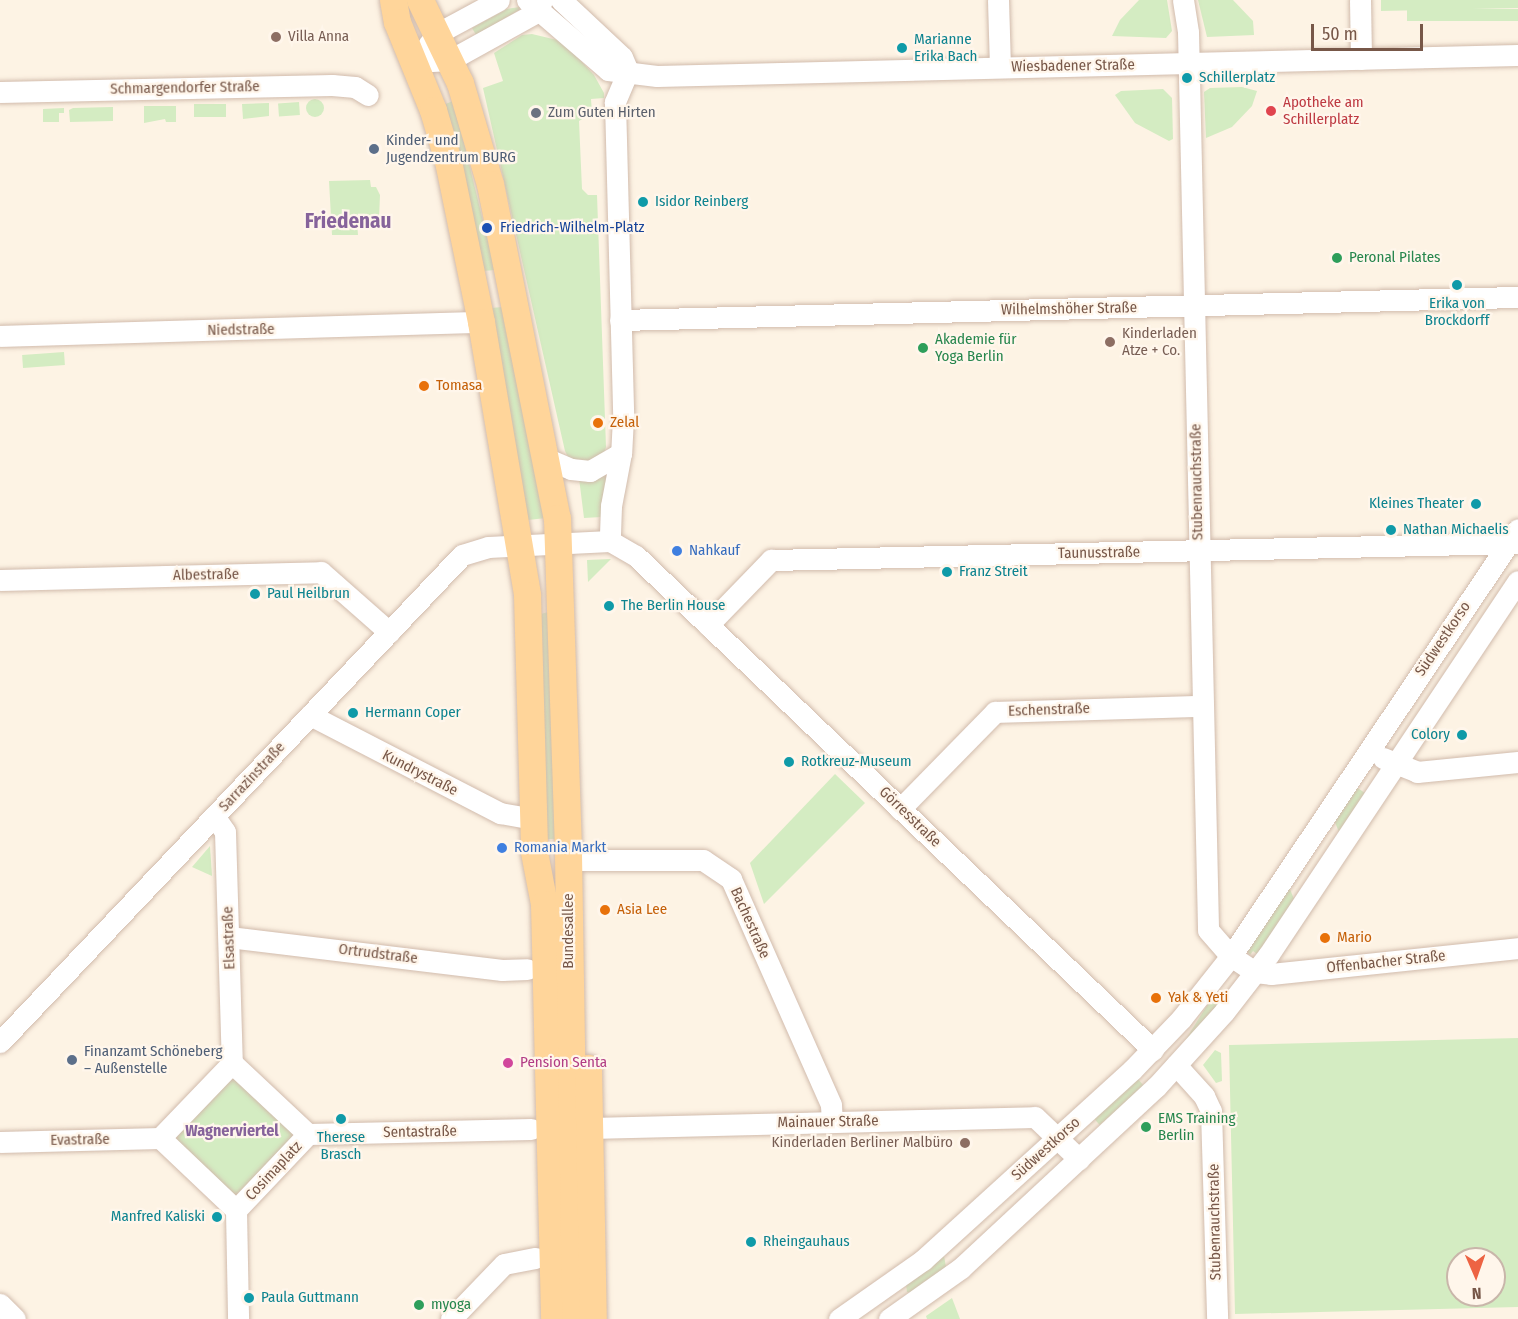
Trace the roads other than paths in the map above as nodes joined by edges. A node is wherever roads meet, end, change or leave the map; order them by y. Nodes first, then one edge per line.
1 (393, 0) edge
2 (420, 0) edge
3 (499, 0) edge
4 (561, 0) edge
5 (998, 0) edge
6 (1183, 0) edge
7 (1360, 0) edge
8 (535, 4) edge
9 (438, 33) junction
10 (1518, 55) edge
11 (1361, 59) junction
12 (450, 60) junction
13 (414, 62) junction
14 (1187, 63) junction
15 (1000, 67) junction
16 (628, 71) junction
17 (0, 93) edge
18 (368, 95) dead end
19 (1518, 297) edge
20 (1193, 306) junction
21 (620, 320) junction
22 (482, 322) junction
23 (0, 336) edge
24 (621, 453) junction
25 (545, 458) junction
26 (1515, 539) edge
27 (610, 541) junction
28 (558, 543) junction
29 (520, 545) junction
30 (1199, 551) junction
31 (0, 580) edge
32 (1518, 581) edge
33 (562, 603) junction
34 (528, 606) junction
35 (708, 625) junction
36 (389, 632) junction
37 (1202, 706) junction
38 (310, 715) junction
39 (1370, 750) junction
40 (1518, 762) edge
41 (1394, 766) junction
42 (900, 808) junction
43 (214, 816) junction
44 (534, 819) junction
45 (534, 852) junction
46 (568, 860) junction
47 (569, 928) junction
48 (229, 937) junction
49 (1518, 948) edge
50 (1231, 956) junction
51 (526, 969) junction
52 (1255, 972) junction
53 (0, 1042) edge
54 (1153, 1050) junction
55 (232, 1063) junction
56 (1176, 1065) junction
57 (832, 1122) junction
58 (590, 1128) junction
59 (531, 1129) junction
60 (308, 1134) junction
61 (1059, 1137) junction
62 (160, 1138) junction
63 (0, 1142) edge
64 (1079, 1159) junction
65 (236, 1210) junction
66 (535, 1258) junction
67 (882, 1289) junction
68 (0, 1304) edge
69 (896, 1317) edge
70 (15, 1319) edge
71 (238, 1319) edge
72 (451, 1319) edge
73 (537, 1319) edge
74 (554, 1319) edge
75 (575, 1319) edge
76 (593, 1319) edge
77 (839, 1319) edge
78 (1217, 1319) edge

1 - 13 main road
2 - 9 main road
3 - 9 street
4 - 16 street
5 - 15 street
6 - 14 street, Stubenrauchstraße
7 - 11 street
8 - 12 street
8 - 16 street
9 - 12 main road
9 - 13 street
10 - 11 street, Wiesbadener Straße
11 - 14 street, Wiesbadener Straße
12 - 13 street
12 - 25 main road
13 - 22 main road
14 - 15 street, Wiesbadener Straße
14 - 20 street, Stubenrauchstraße
15 - 16 street, Wiesbadener Straße
16 - 21 street
17 - 18 street, Schmargendorfer Straße
19 - 20 street, Wilhelmshöher Straße
20 - 21 street, Wilhelmshöher Straße
20 - 30 street, Stubenrauchstraße
21 - 24 street
22 - 23 street, Niedstraße
22 - 29 main road
24 - 25 street
24 - 27 street
25 - 28 main road
26 - 30 street, Taunusstraße
26 - 39 street, Südwestkorso
27 - 28 street
27 - 35 street, Görresstraße
28 - 29 street, Sarrazinstraße
28 - 33 main road, Bundesallee
29 - 34 main road, Bundesallee
29 - 36 street, Sarrazinstraße
30 - 35 street, Taunusstraße
30 - 37 street, Stubenrauchstraße
31 - 36 street, Albestraße
32 - 41 street, Südwestkorso
33 - 34 main road
33 - 46 main road, Bundesallee
34 - 44 main road, Bundesallee
35 - 42 street, Görresstraße
36 - 38 street, Sarrazinstraße
37 - 42 street, Eschenstraße
37 - 50 street, Stubenrauchstraße
38 - 43 street, Sarrazinstraße
38 - 44 street, Kundrystraße
39 - 41 street
39 - 50 street, Südwestkorso
40 - 41 street
41 - 52 street, Südwestkorso
42 - 54 street, Görresstraße
43 - 48 street, Elsastraße
43 - 53 street, Sarrazinstraße
44 - 45 main road, Bundesallee
45 - 51 main road
45 - 74 main road, Bundesallee
46 - 47 main road, Bundesallee
46 - 57 street, Bachestraße
47 - 58 main road
47 - 75 main road, Bundesallee
48 - 51 street, Ortrudstraße
48 - 55 street, Elsastraße
49 - 52 street, Offenbacher Straße
50 - 52 street
50 - 54 street, Südwestkorso
51 - 59 main road
52 - 56 street, Südwestkorso
54 - 61 street, Südwestkorso
55 - 60 street, Cosimaplatz
55 - 62 street
56 - 64 street, Südwestkorso
56 - 78 street, Stubenrauchstraße
57 - 58 street, Mainauer Straße
57 - 61 street, Mainauer Straße
58 - 76 main road
59 - 60 street, Sentastraße
59 - 66 main road
60 - 65 street, Cosimaplatz
61 - 64 street, Mainauer Straße
61 - 67 street, Südwestkorso
62 - 63 street, Evastraße
62 - 65 street, Cosimaplatz
64 - 69 street, Südwestkorso
65 - 71 street
66 - 72 street
66 - 73 main road
67 - 69 street
67 - 77 street, Südwestkorso
68 - 70 street

